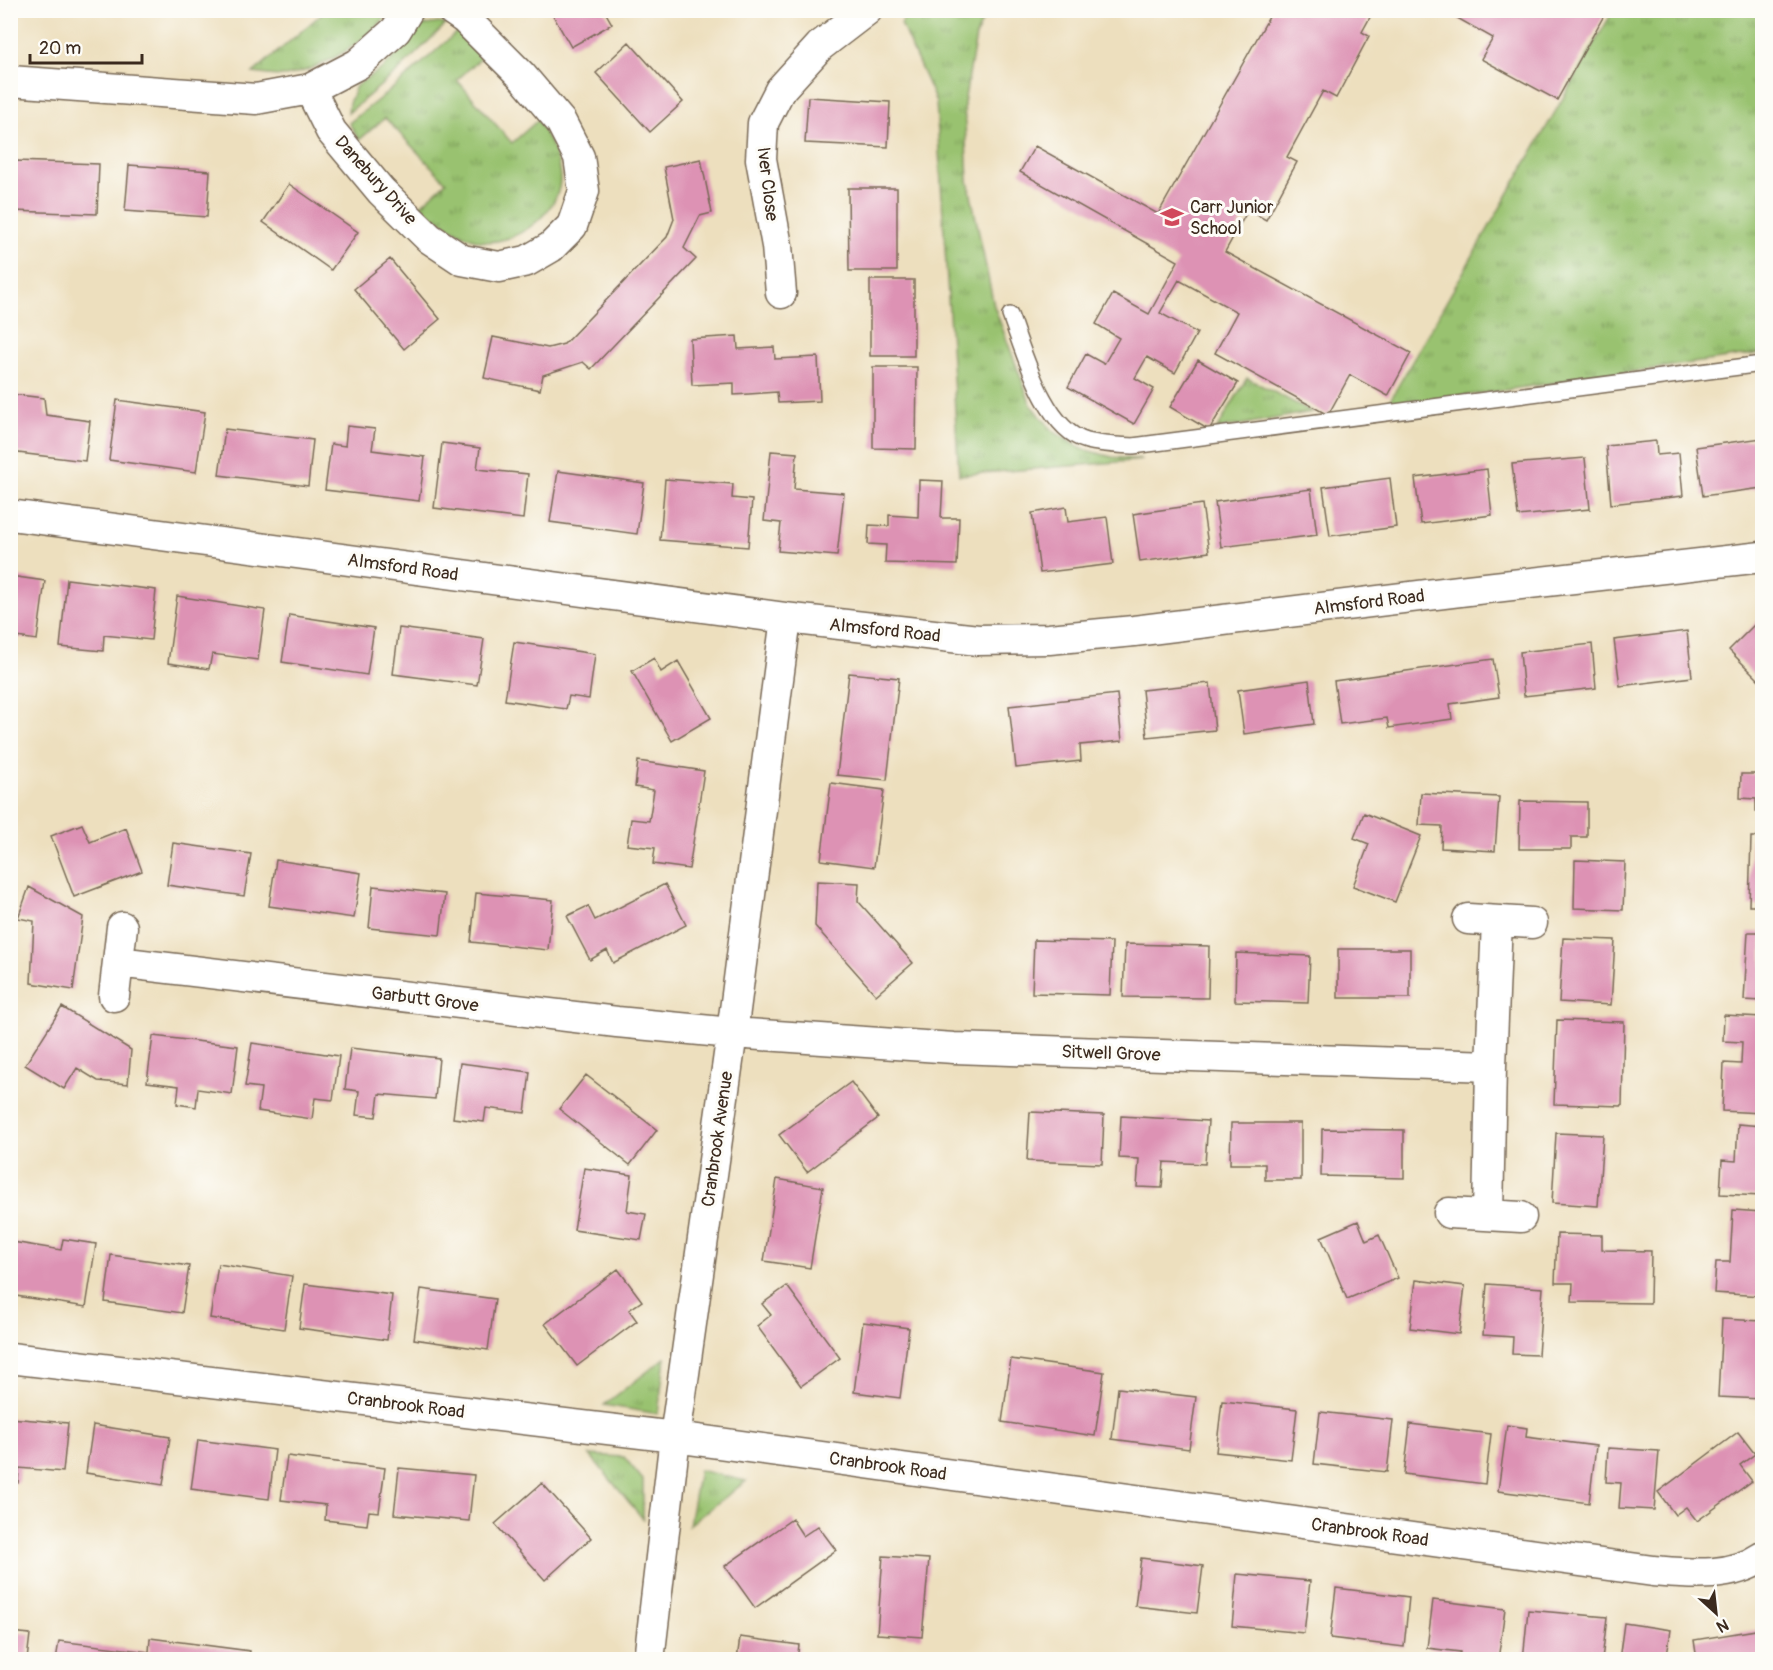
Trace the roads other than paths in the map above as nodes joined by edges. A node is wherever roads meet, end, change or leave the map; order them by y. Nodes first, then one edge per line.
1 (408, 10) edge
2 (452, 10) edge
3 (867, 10) edge
4 (10, 81) edge
5 (310, 89) junction
6 (781, 293) dead end
7 (1010, 315) dead end
8 (1762, 364) edge
9 (10, 515) edge
10 (1762, 557) edge
11 (786, 618) junction
12 (1532, 923) dead end
13 (122, 927) dead end
14 (118, 962) junction
15 (114, 996) dead end
16 (732, 1033) junction
17 (1491, 1066) junction
18 (1449, 1213) dead end
19 (1488, 1215) junction
20 (1521, 1217) dead end
21 (10, 1358) edge
22 (675, 1437) junction
23 (1762, 1557) edge
24 (649, 1659) edge

1 - 5 street
2 - 5 street, Danebury Drive
3 - 6 street, Iver Close
4 - 5 street
7 - 8 lane
9 - 11 street, Almsford Road
10 - 11 street, Almsford Road
11 - 16 street, Cranbrook Avenue
12 - 17 street
13 - 14 street
14 - 15 street
14 - 16 street, Garbutt Grove
16 - 17 street, Sitwell Grove
16 - 22 street, Cranbrook Avenue
17 - 19 street
18 - 19 street
19 - 20 street
21 - 22 street, Cranbrook Road
22 - 23 street, Cranbrook Road
22 - 24 street, Cranbrook Avenue

